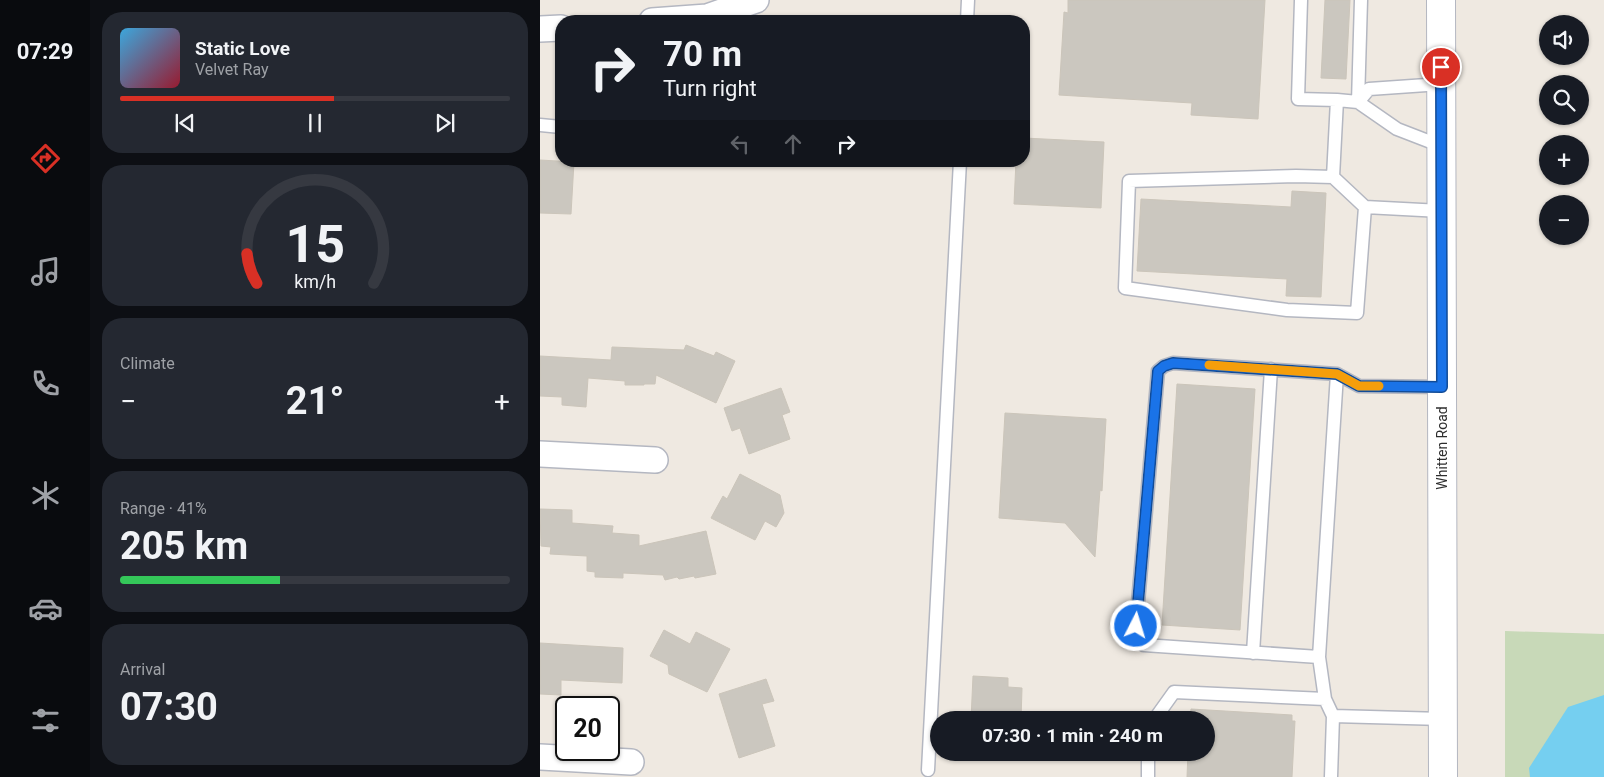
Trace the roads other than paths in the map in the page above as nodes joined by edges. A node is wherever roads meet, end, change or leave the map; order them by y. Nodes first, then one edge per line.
1 (756, 0) edge
2 (968, 0) edge
3 (1301, 0) edge
4 (1361, 0) edge
5 (1441, 0) edge
6 (713, 15) edge
7 (967, 15) edge
8 (540, 28) edge
9 (555, 28) edge
10 (1441, 84) junction
11 (1337, 100) junction
12 (1358, 102) junction
13 (540, 125) edge
14 (555, 126) edge
15 (1441, 146) junction
16 (960, 167) edge
17 (1333, 177) junction
18 (1365, 207) junction
19 (1441, 211) junction
20 (1271, 369) junction
21 (1337, 374) junction
22 (1442, 387) junction
23 (540, 454) edge
24 (655, 460) dead end
25 (1253, 653) junction
26 (1319, 657) junction
27 (1325, 699) junction
28 (1160, 711) edge
29 (1332, 716) junction
30 (1443, 719) junction
31 (540, 757) edge
32 (1148, 761) edge
33 (631, 762) dead end
34 (928, 770) dead end
35 (1148, 777) edge
36 (1331, 777) edge
37 (1443, 777) edge

1 - 6 street
2 - 7 lane
3 - 11 lane
4 - 12 lane
5 - 10 main road, Whitten Road
8 - 9 street
10 - 12 lane
10 - 15 main road, Whitten Road
11 - 12 lane
11 - 17 lane
12 - 15 lane
13 - 14 lane
15 - 19 main road, Whitten Road
16 - 34 lane
17 - 18 lane
17 - 18 lane
18 - 19 lane
19 - 22 main road, Whitten Road
20 - 21 lane
20 - 25 lane
20 - 25 lane
21 - 22 lane
21 - 26 lane
22 - 30 main road, Whitten Road
23 - 24 street
25 - 26 lane
26 - 27 lane
27 - 28 lane
27 - 29 lane
29 - 30 lane
29 - 36 lane
30 - 37 main road, Whitten Road
31 - 33 street
32 - 35 lane

